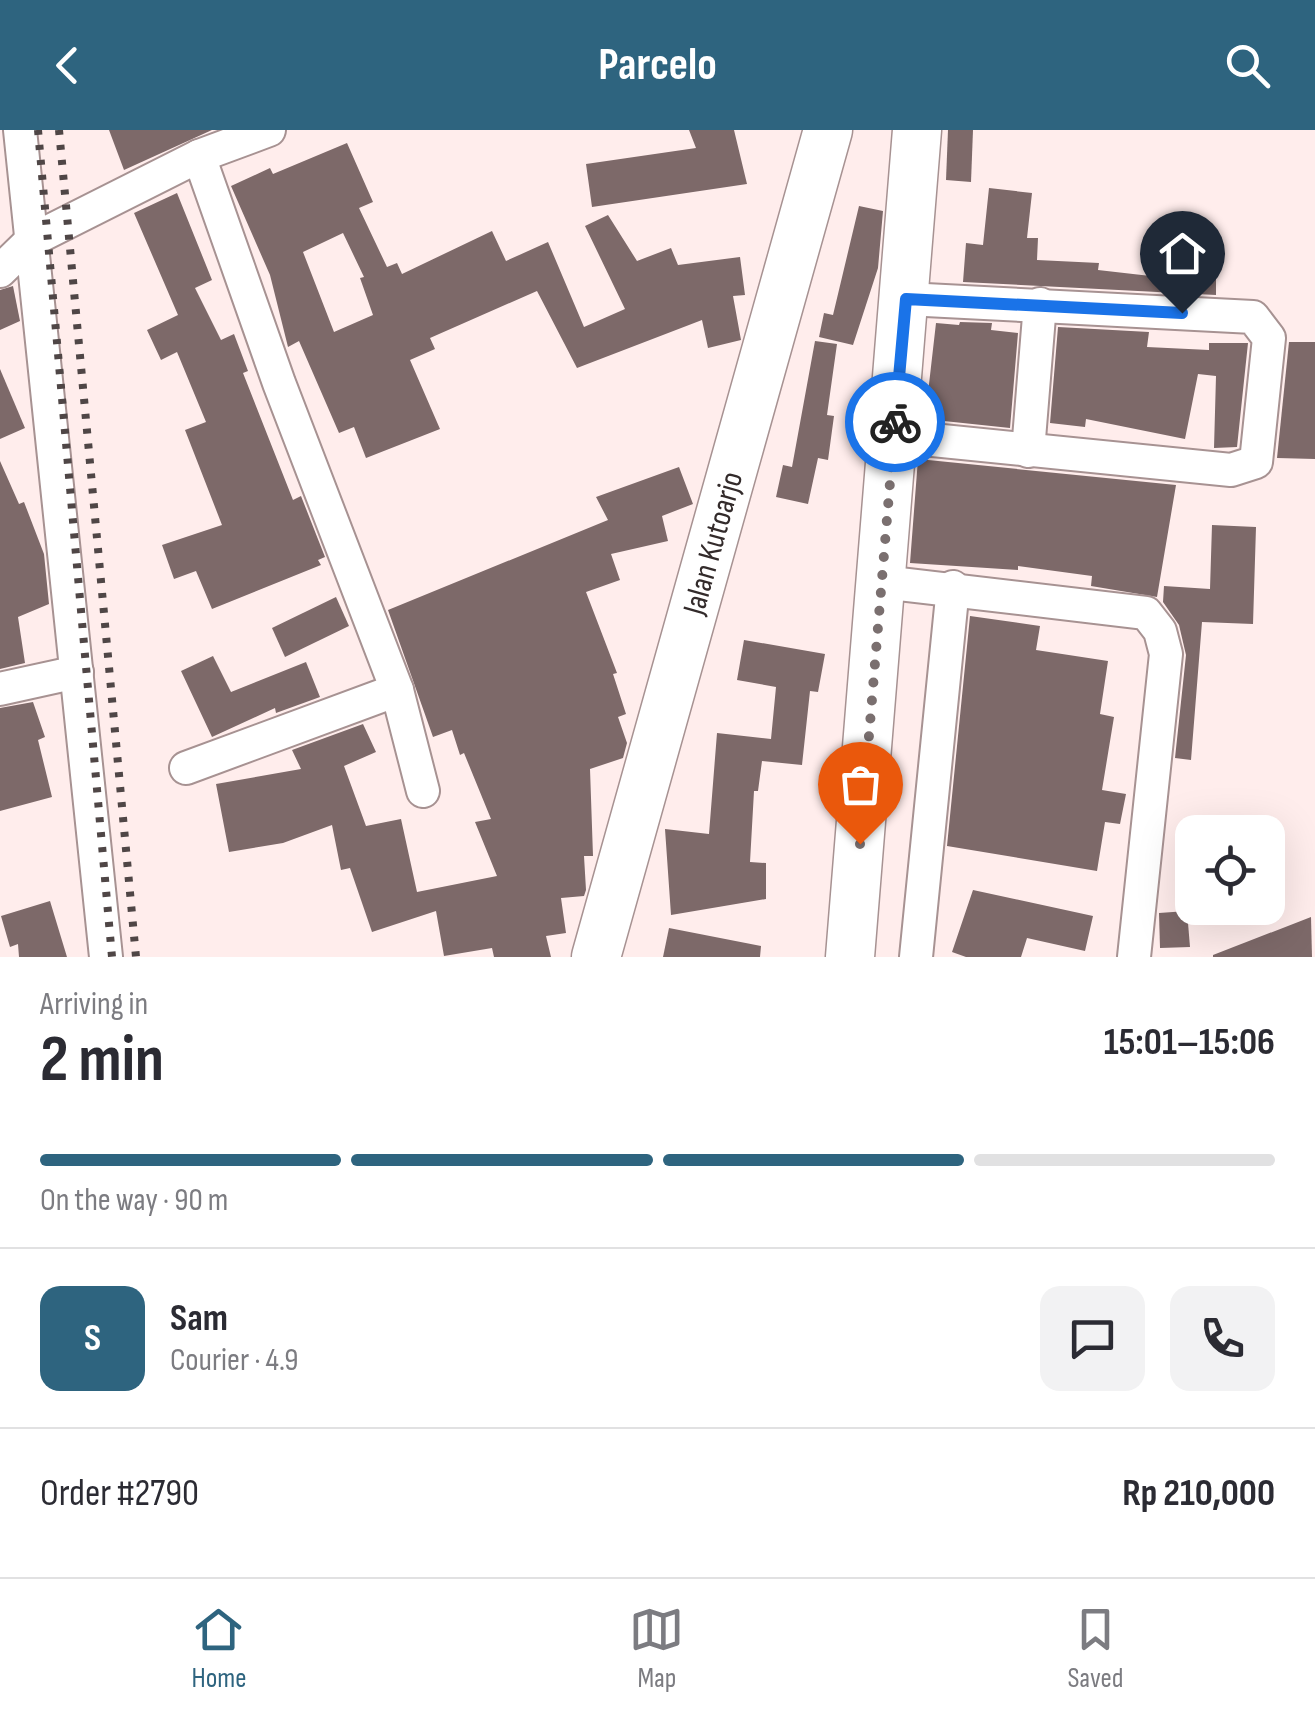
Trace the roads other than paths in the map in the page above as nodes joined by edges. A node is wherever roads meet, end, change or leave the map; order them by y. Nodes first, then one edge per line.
1 (20, 130) edge
2 (269, 130) edge
3 (828, 130) edge
4 (917, 130) edge
5 (199, 156) junction
6 (32, 240) junction
7 (0, 271) edge
8 (906, 299) junction
9 (1040, 304) junction
10 (893, 436) junction
11 (1028, 451) junction
12 (882, 582) junction
13 (952, 587) junction
14 (78, 672) junction
15 (0, 689) edge
16 (397, 690) junction
17 (186, 768) dead end
18 (422, 791) dead end
19 (106, 957) edge
20 (596, 957) edge
21 (850, 957) edge
22 (916, 957) edge
23 (1134, 957) edge

1 - 6 street
2 - 5 street
3 - 20 main road, Jalan Kutoarjo
4 - 8 main road
5 - 6 street
5 - 16 street
6 - 7 street
6 - 14 street
8 - 9 street
8 - 10 main road
9 - 11 street
9 - 11 street
10 - 11 street
10 - 12 main road
12 - 13 street
12 - 21 main road
13 - 22 street
13 - 23 street
14 - 15 street
14 - 19 street
16 - 17 street
16 - 18 street

